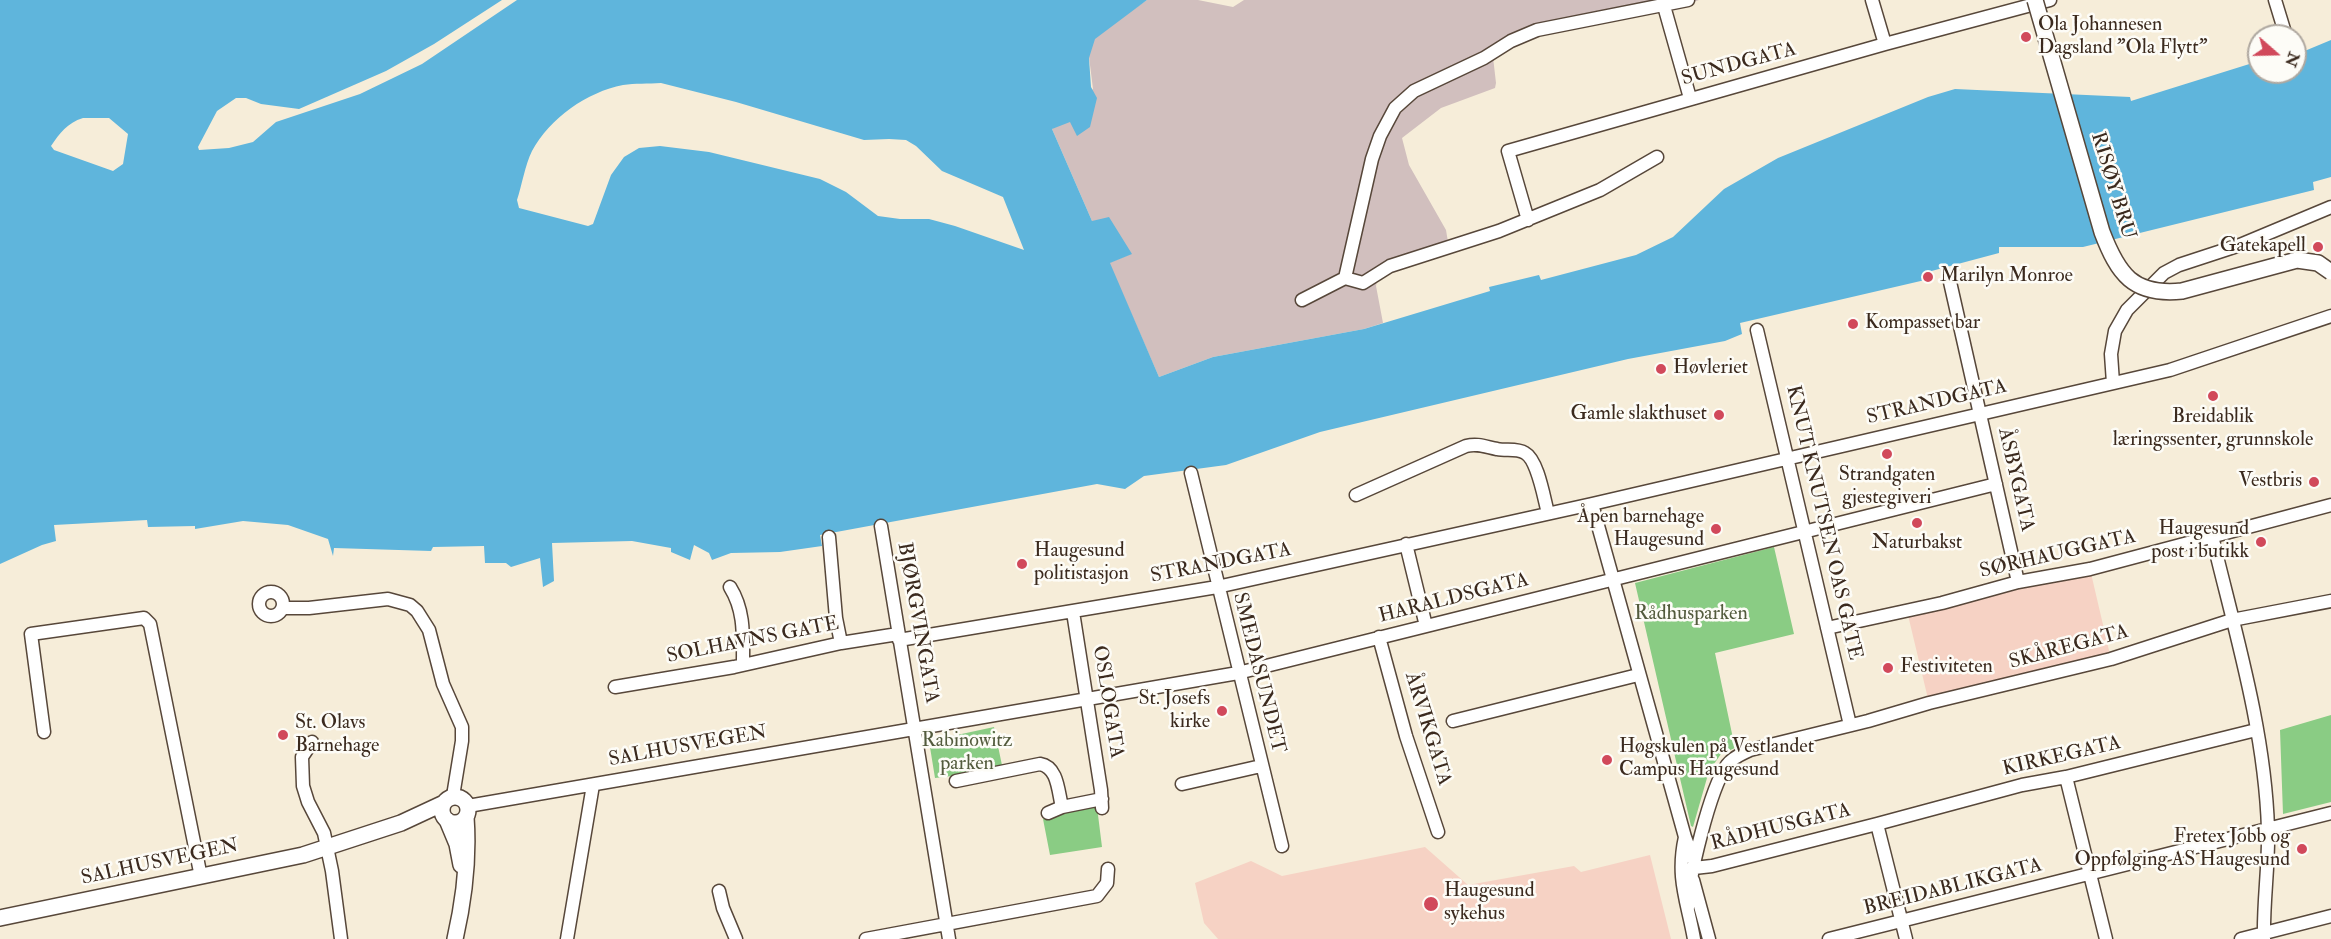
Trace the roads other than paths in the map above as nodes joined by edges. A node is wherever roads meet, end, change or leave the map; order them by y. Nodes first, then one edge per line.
1 (1688, 0) edge
2 (1872, 0) edge
3 (2035, 0) edge
4 (2050, 0) edge
5 (2275, 0) edge
6 (1664, 6) junction
7 (2282, 24) edge
8 (1885, 44) junction
9 (1690, 98) junction
10 (1657, 157) dead end
11 (2331, 207) edge
12 (1528, 220) junction
13 (2331, 272) edge
14 (1345, 278) junction
15 (1950, 282) dead end
16 (1302, 300) dead end
17 (2331, 316) edge
18 (1758, 330) dead end
19 (2113, 383) junction
20 (1980, 414) junction
21 (1788, 459) junction
22 (1191, 473) dead end
23 (1996, 484) junction
24 (1356, 495) dead end
25 (1592, 504) junction
26 (2331, 505) edge
27 (1548, 513) junction
28 (881, 526) dead end
29 (1804, 532) junction
30 (2212, 536) junction
31 (829, 537) dead end
32 (1406, 544) junction
33 (1613, 581) junction
34 (2018, 582) junction
35 (730, 586) dead end
36 (1217, 587) junction
37 (2331, 601) edge
38 (283, 608) dead end
39 (1073, 612) junction
40 (2232, 620) junction
41 (1426, 626) junction
42 (1827, 628) junction
43 (899, 637) junction
44 (1379, 637) junction
45 (841, 643) junction
46 (743, 664) junction
47 (1238, 673) junction
48 (1638, 675) junction
49 (615, 687) dead end
50 (1087, 700) junction
51 (1453, 721) dead end
52 (1850, 725) junction
53 (915, 728) junction
54 (2256, 730) junction
55 (44, 732) dead end
56 (312, 742) dead end
57 (1261, 766) junction
58 (2066, 777) junction
59 (956, 781) dead end
60 (593, 784) junction
61 (1182, 784) dead end
62 (448, 800) junction
63 (1062, 807) junction
64 (467, 812) junction
65 (1048, 813) dead end
66 (2331, 813) edge
67 (446, 820) junction
68 (401, 823) junction
69 (1877, 824) junction
70 (2268, 829) junction
71 (1438, 832) dead end
72 (1685, 837) junction
73 (1282, 846) dead end
74 (328, 848) junction
75 (1108, 869) dead end
76 (1693, 869) junction
77 (2090, 873) junction
78 (201, 878) junction
79 (464, 880) junction
80 (719, 891) dead end
81 (1688, 908) junction
82 (2331, 916) edge
83 (0, 918) edge
84 (1901, 920) junction
85 (947, 925) junction
86 (2264, 936) edge
87 (341, 939) edge
88 (455, 939) edge
89 (567, 939) edge
90 (736, 939) edge
91 (866, 939) edge
92 (949, 939) edge
93 (1694, 939) edge
94 (1709, 939) edge
95 (1829, 939) edge
96 (1906, 939) edge
97 (2106, 939) edge
98 (2241, 939) edge

1 - 6 street
2 - 8 street
3 - 13 main road, RISØY BRU, bridge
4 - 8 street, SUNDGATA
5 - 7 street
6 - 9 street
6 - 14 street
8 - 9 street, SUNDGATA
9 - 12 street, SUNDGATA
10 - 12 street
11 - 19 street
12 - 14 street
14 - 16 street
15 - 20 street, ÅSBYGATA
17 - 19 street, STRANDGATA
18 - 21 street, KNUT KNUTSEN OAS GATE
19 - 20 street, STRANDGATA
20 - 21 street, STRANDGATA
20 - 23 street, ÅSBYGATA
21 - 25 street, STRANDGATA
21 - 29 street, KNUT KNUTSEN OAS GATE
22 - 36 street, SMEDASUNDET
23 - 29 street, HARALDSGATA
23 - 34 street, ÅSBYGATA
24 - 27 street
25 - 27 street, STRANDGATA
25 - 33 street
26 - 30 street, SØRHAUGGATA
27 - 32 street, STRANDGATA
28 - 43 street, BJØRGVINGATA
29 - 33 street, HARALDSGATA
29 - 42 street, KNUT KNUTSEN OAS GATE
30 - 34 street, SØRHAUGGATA
30 - 40 street
31 - 45 street
32 - 36 street, STRANDGATA
32 - 41 street
33 - 41 street, HARALDSGATA
33 - 48 street
34 - 42 street, SØRHAUGGATA
35 - 46 street
36 - 39 street, STRANDGATA
36 - 47 street, SMEDASUNDET
37 - 40 street, SKÅREGATA
38 - 62 street
39 - 43 street, STRANDGATA
39 - 50 street, OSLOGATA
40 - 52 street, SKÅREGATA
40 - 54 street
41 - 44 street, HARALDSGATA
42 - 52 street, KNUT KNUTSEN OAS GATE
43 - 45 street, SOLHAVNS GATE
43 - 53 street, BJØRGVINGATA
44 - 47 street, HARALDSGATA
44 - 71 street, ÅRVIKGATA
45 - 46 street, SOLHAVNS GATE
46 - 49 street, SOLHAVNS GATE
47 - 50 street, HARALDSGATA
47 - 57 street, SMEDASUNDET
48 - 51 street
48 - 72 street
50 - 53 street, HARALDSGATA
50 - 63 street, OSLOGATA
52 - 76 street, SKÅREGATA
53 - 60 street, SALHUSVEGEN
53 - 85 street, BJØRGVINGATA
54 - 58 street, KIRKEGATA
54 - 70 street
55 - 78 street
56 - 74 street
57 - 61 street
57 - 73 street, SMEDASUNDET
58 - 69 street, KIRKEGATA
58 - 77 street
59 - 63 street
60 - 64 street, SALHUSVEGEN
60 - 89 street
62 - 64 main road
62 - 67 main road
62 - 68 main road, SALHUSVEGEN
63 - 65 street
64 - 67 main road
64 - 79 main road
66 - 70 street, BREIDABLIKGATA
67 - 68 main road, SALHUSVEGEN
67 - 79 main road
68 - 74 main road, SALHUSVEGEN
69 - 76 street, RÅDHUSGATA
69 - 84 street
70 - 77 street, BREIDABLIKGATA
70 - 86 street
72 - 76 street
72 - 81 street
74 - 78 main road, SALHUSVEGEN
74 - 87 street
75 - 85 street
76 - 81 street, SKÅREGATA
76 - 94 street
77 - 84 street, BREIDABLIKGATA
77 - 97 street
78 - 83 main road, SALHUSVEGEN
79 - 88 main road
80 - 90 street
81 - 93 street
82 - 86 street
84 - 95 street, BREIDABLIKGATA
84 - 96 street
85 - 91 street
85 - 92 street, BJØRGVINGATA
86 - 98 street

